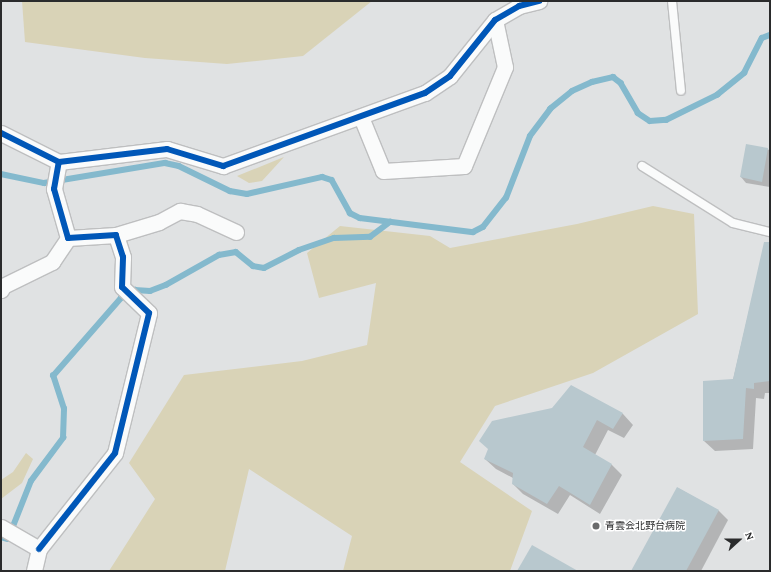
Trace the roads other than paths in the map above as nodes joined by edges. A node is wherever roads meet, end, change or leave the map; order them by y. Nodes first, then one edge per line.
1 (539, 1) edge
2 (672, 1) edge
3 (495, 20) junction
4 (681, 91) dead end
5 (361, 117) junction
6 (1, 133) edge
7 (58, 165) junction
8 (642, 166) dead end
9 (236, 232) dead end
10 (770, 232) edge
11 (116, 235) junction
12 (68, 238) junction
13 (2, 287) edge
14 (1, 527) edge
15 (39, 549) junction
16 (34, 571) edge

1 - 3 street
2 - 4 lane
3 - 5 street
3 - 5 street
5 - 7 street
6 - 7 street
7 - 12 street
8 - 10 lane
9 - 11 street
11 - 12 street
11 - 15 street
12 - 13 street
14 - 15 street
15 - 16 street

